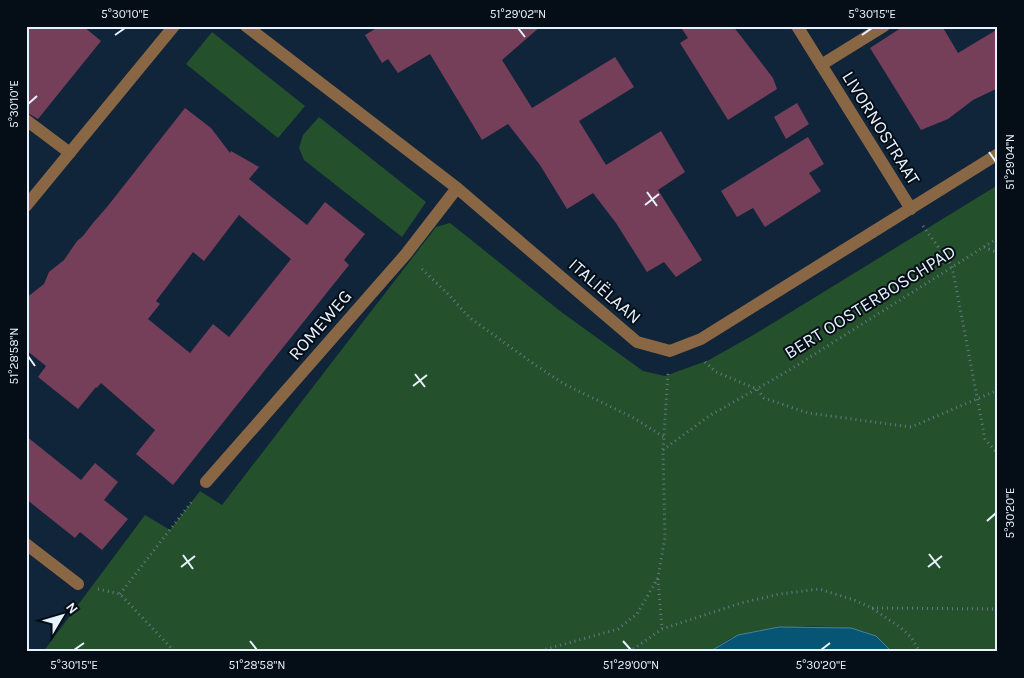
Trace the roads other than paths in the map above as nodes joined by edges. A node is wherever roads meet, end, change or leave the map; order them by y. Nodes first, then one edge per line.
1 (174, 26) edge
2 (246, 26) edge
3 (797, 26) edge
4 (884, 26) edge
5 (820, 65) junction
6 (26, 120) edge
7 (70, 153) junction
8 (998, 154) edge
9 (457, 188) junction
10 (26, 206) edge
11 (911, 210) junction
12 (206, 482) road end
13 (26, 544) edge
14 (78, 584) road end

1 - 7 street
2 - 9 street, ITALIËLAAN
3 - 5 street, LIVORNOSTRAAT
4 - 5 street, LIVORNOSTRAAT
5 - 11 street, LIVORNOSTRAAT
6 - 7 street
7 - 10 street
8 - 11 street
9 - 11 street, ITALIËLAAN
9 - 12 street, ROMEWEG
13 - 14 street

